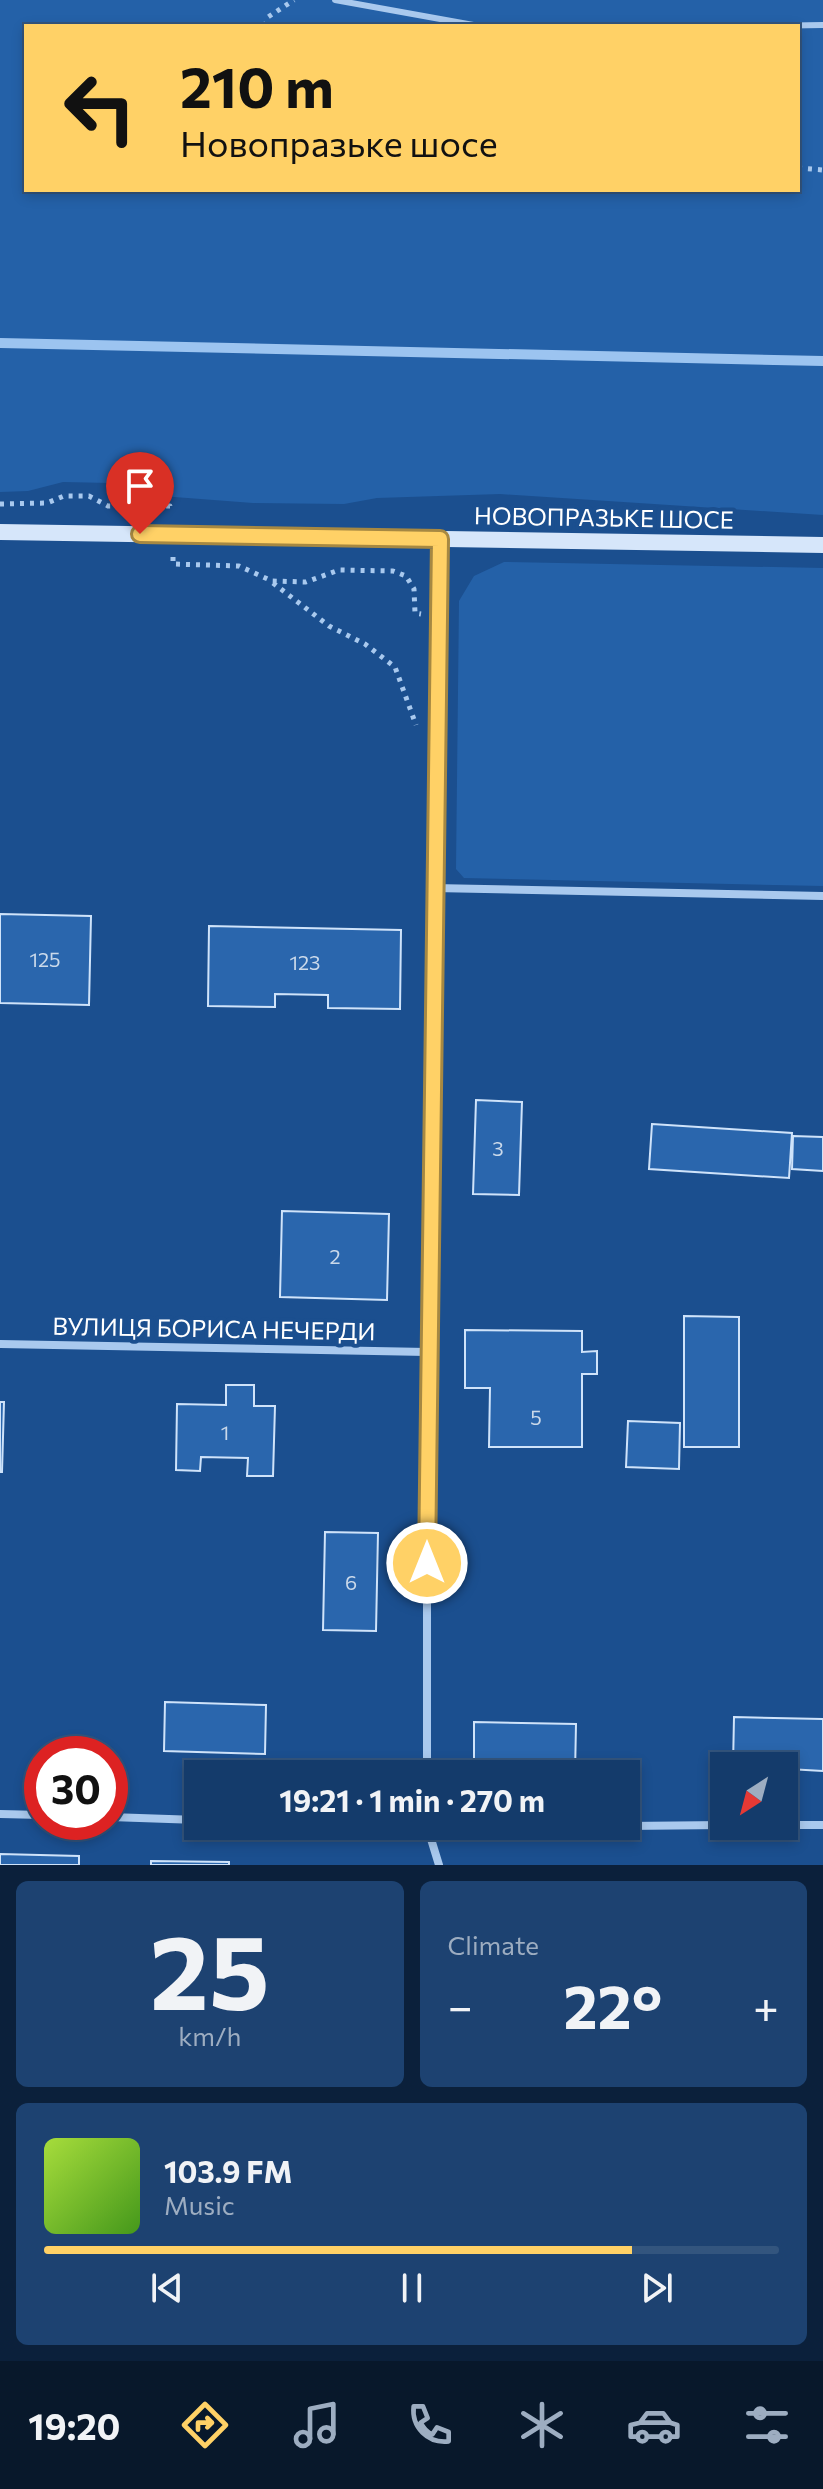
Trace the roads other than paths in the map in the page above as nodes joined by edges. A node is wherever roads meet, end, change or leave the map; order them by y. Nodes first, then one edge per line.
1 (335, 0) edge
2 (468, 24) edge
3 (800, 25) edge
4 (823, 25) edge
5 (0, 532) edge
6 (440, 539) junction
7 (823, 545) edge
8 (434, 888) junction
9 (823, 896) edge
10 (0, 1344) edge
11 (427, 1352) junction
12 (427, 1760) edge
13 (0, 1814) edge
14 (24, 1815) edge
15 (128, 1818) edge
16 (184, 1820) edge
17 (710, 1825) edge
18 (798, 1825) edge
19 (823, 1825) edge
20 (640, 1826) edge
21 (430, 1840) edge
22 (439, 1865) edge

1 - 2 lane
3 - 4 lane
5 - 6 main road, НОВОПРАЗЬКЕ ШОСЕ
6 - 7 main road, НОВОПРАЗЬКЕ ШОСЕ
6 - 8 street
8 - 9 street
8 - 11 street
10 - 11 street, ВУЛИЦЯ БОРИСА НЕЧЕРДИ
11 - 12 street
13 - 14 street
15 - 16 street
17 - 20 street
18 - 19 street
21 - 22 street

